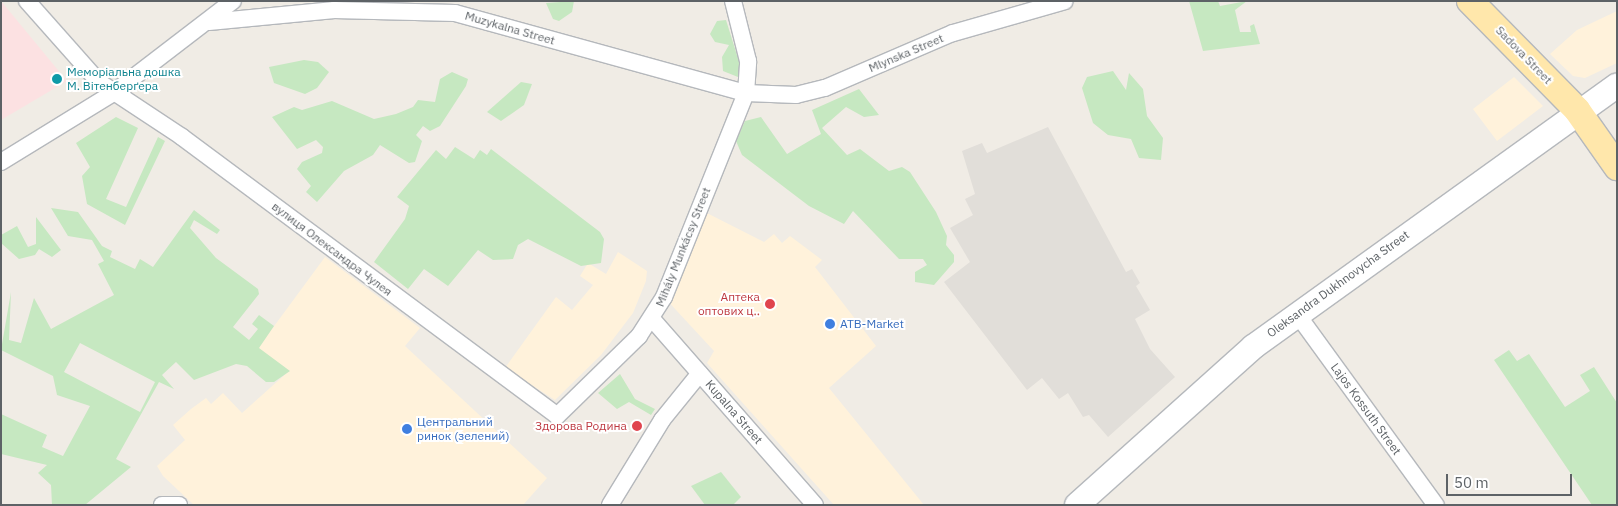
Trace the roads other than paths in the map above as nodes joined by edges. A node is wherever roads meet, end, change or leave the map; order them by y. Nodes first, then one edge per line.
1 (27, 1) edge
2 (233, 1) edge
3 (734, 1) edge
4 (1065, 1) edge
5 (1470, 1) edge
6 (209, 22) junction
7 (1617, 86) edge
8 (113, 93) junction
9 (746, 93) junction
10 (1577, 110) junction
11 (1, 162) edge
12 (1617, 167) edge
13 (1296, 314) junction
14 (653, 320) junction
15 (700, 373) junction
16 (547, 409) joint
17 (162, 505) edge
18 (179, 505) edge
19 (610, 505) edge
20 (815, 505) edge
21 (1077, 505) edge
22 (1436, 505) edge

1 - 8 street, вулиця Олександра Чулея
2 - 6 street
3 - 9 street, Mihály Munkácsy Street
4 - 9 street, Mlynska Street
5 - 10 main road, Sadova Street
6 - 8 street
6 - 9 street, Muzykalna Street
7 - 10 street, Oleksandra Dukhnovycha Street
8 - 11 street
8 - 16 street, вулиця Олександра Чулея
9 - 14 street, Mihály Munkácsy Street
10 - 12 main road, Sadova Street
10 - 13 street, Oleksandra Dukhnovycha Street
13 - 21 street, Oleksandra Dukhnovycha Street
13 - 22 street, Lajos Kossuth Street
14 - 15 street, Kupalna Street
14 - 16 street, Mihály Munkácsy Street
15 - 19 street
15 - 20 street, Kupalna Street
17 - 18 street

